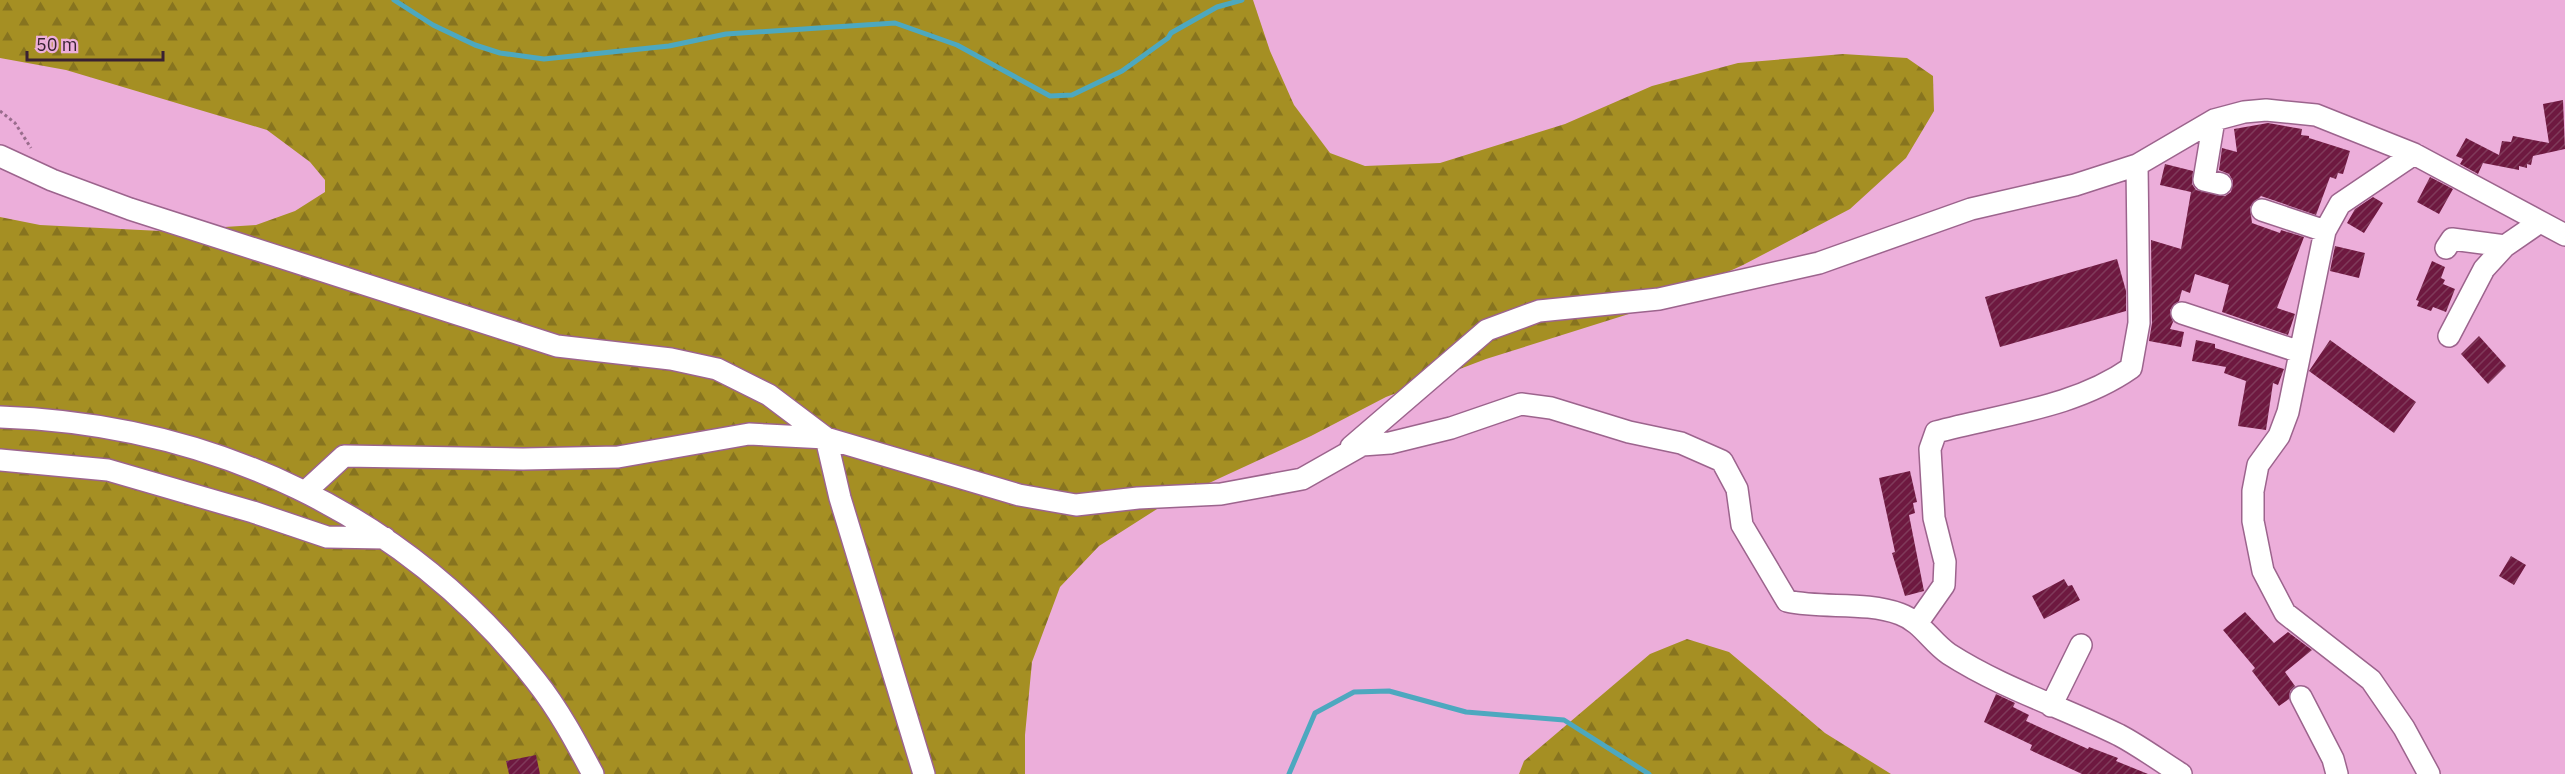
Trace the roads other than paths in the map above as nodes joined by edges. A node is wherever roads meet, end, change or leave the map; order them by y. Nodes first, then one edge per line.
1 (2214, 120) junction
2 (2414, 154) junction
3 (0, 156) edge
4 (2137, 165) junction
5 (2221, 184) dead end
6 (2262, 210) dead end
7 (2540, 222) junction
8 (2325, 231) junction
9 (2565, 235) edge
10 (2505, 246) junction
11 (2446, 248) dead end
12 (2182, 313) dead end
13 (2449, 336) dead end
14 (2300, 352) junction
15 (0, 417) edge
16 (826, 438) junction
17 (0, 460) edge
18 (1337, 460) junction
19 (306, 490) junction
20 (388, 538) junction
21 (1918, 622) junction
22 (2081, 645) dead end
23 (2301, 697) dead end
24 (2051, 706) junction
25 (593, 774) edge
26 (924, 774) edge
27 (2181, 774) edge
28 (2337, 774) edge
29 (2429, 774) edge

1 - 2 street
1 - 4 street
1 - 5 street
2 - 7 street
2 - 8 street
3 - 16 street
4 - 18 street
4 - 21 street
6 - 8 street
7 - 9 street
7 - 10 street
8 - 14 street
10 - 11 street
10 - 13 street
12 - 14 street
14 - 29 street
15 - 19 street
16 - 18 street
16 - 19 street
16 - 26 street
17 - 20 street
18 - 21 street
19 - 20 street
20 - 25 street
21 - 24 street
22 - 24 street
23 - 28 street
24 - 27 street

